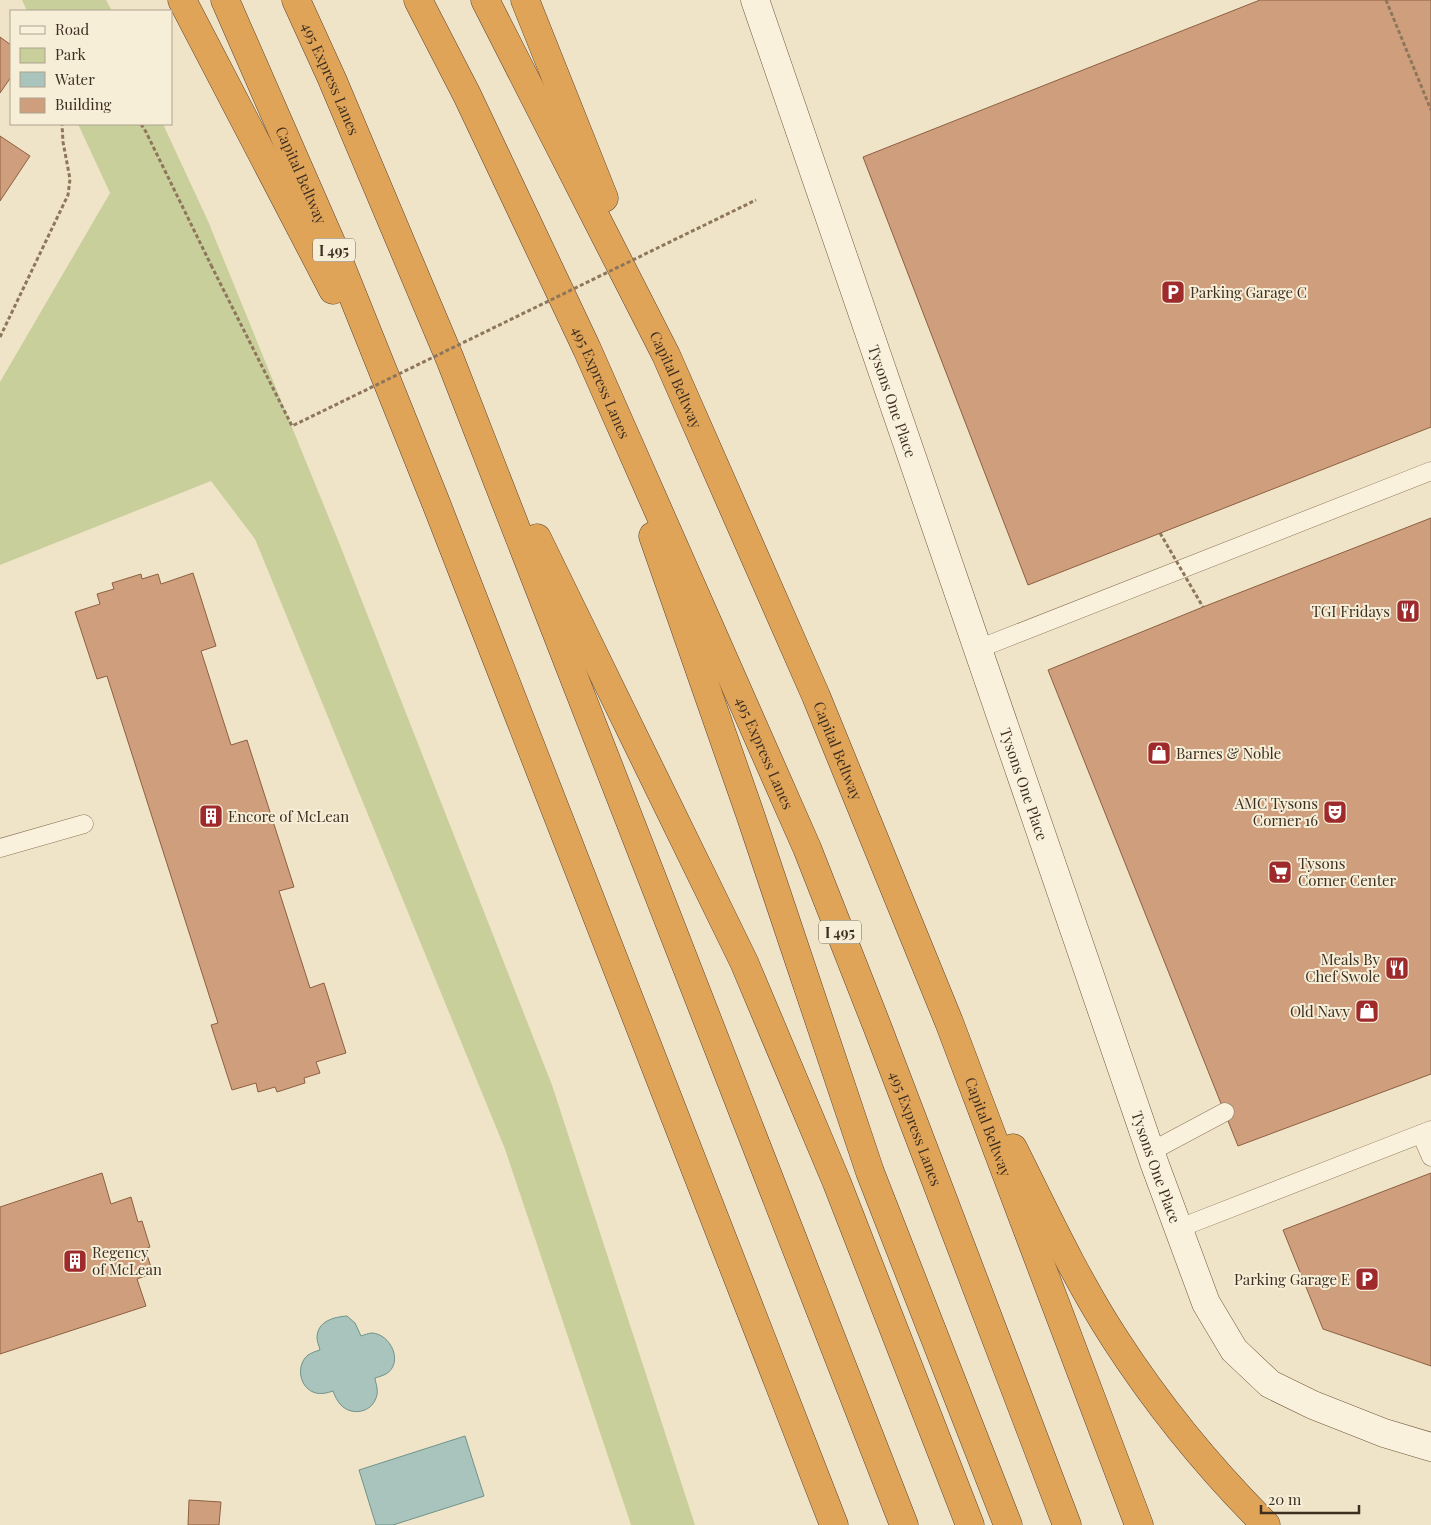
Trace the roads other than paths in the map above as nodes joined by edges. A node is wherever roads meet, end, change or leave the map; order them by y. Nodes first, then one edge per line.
1 (182, 0) edge
2 (225, 0) edge
3 (296, 0) edge
4 (418, 0) edge
5 (486, 0) edge
6 (525, 0) edge
7 (755, 0) edge
8 (587, 348) junction
9 (666, 355) junction
10 (450, 359) junction
11 (1431, 471) edge
12 (436, 503) junction
13 (978, 649) junction
14 (84, 824) dead end
15 (0, 848) edge
16 (949, 1022) junction
17 (1225, 1112) dead end
18 (1426, 1132) edge
19 (1150, 1152) junction
20 (1431, 1157) edge
21 (1178, 1229) junction
22 (1431, 1447) edge
23 (834, 1525) edge
24 (904, 1525) edge
25 (970, 1525) edge
26 (1008, 1525) edge
27 (1067, 1525) edge
28 (1139, 1525) edge
29 (1266, 1525) edge

1 - 12 highway
2 - 12 highway, Capital Beltway / I 495
3 - 10 highway, 495 Express Lanes
4 - 8 highway, 495 Express Lanes / I 495
5 - 9 highway, Capital Beltway
6 - 9 highway
7 - 13 street, Tysons One Place
8 - 26 highway
8 - 27 highway, 495 Express Lanes / I 495
9 - 16 highway, Capital Beltway
10 - 24 highway, 495 Express Lanes
10 - 25 highway
11 - 13 lane
12 - 23 highway, Capital Beltway / I 495
13 - 19 street, Tysons One Place
14 - 15 lane
16 - 28 highway, Capital Beltway
16 - 29 highway
17 - 19 lane
18 - 20 lane
18 - 21 lane
19 - 21 street, Tysons One Place
21 - 22 street, Tysons One Place

